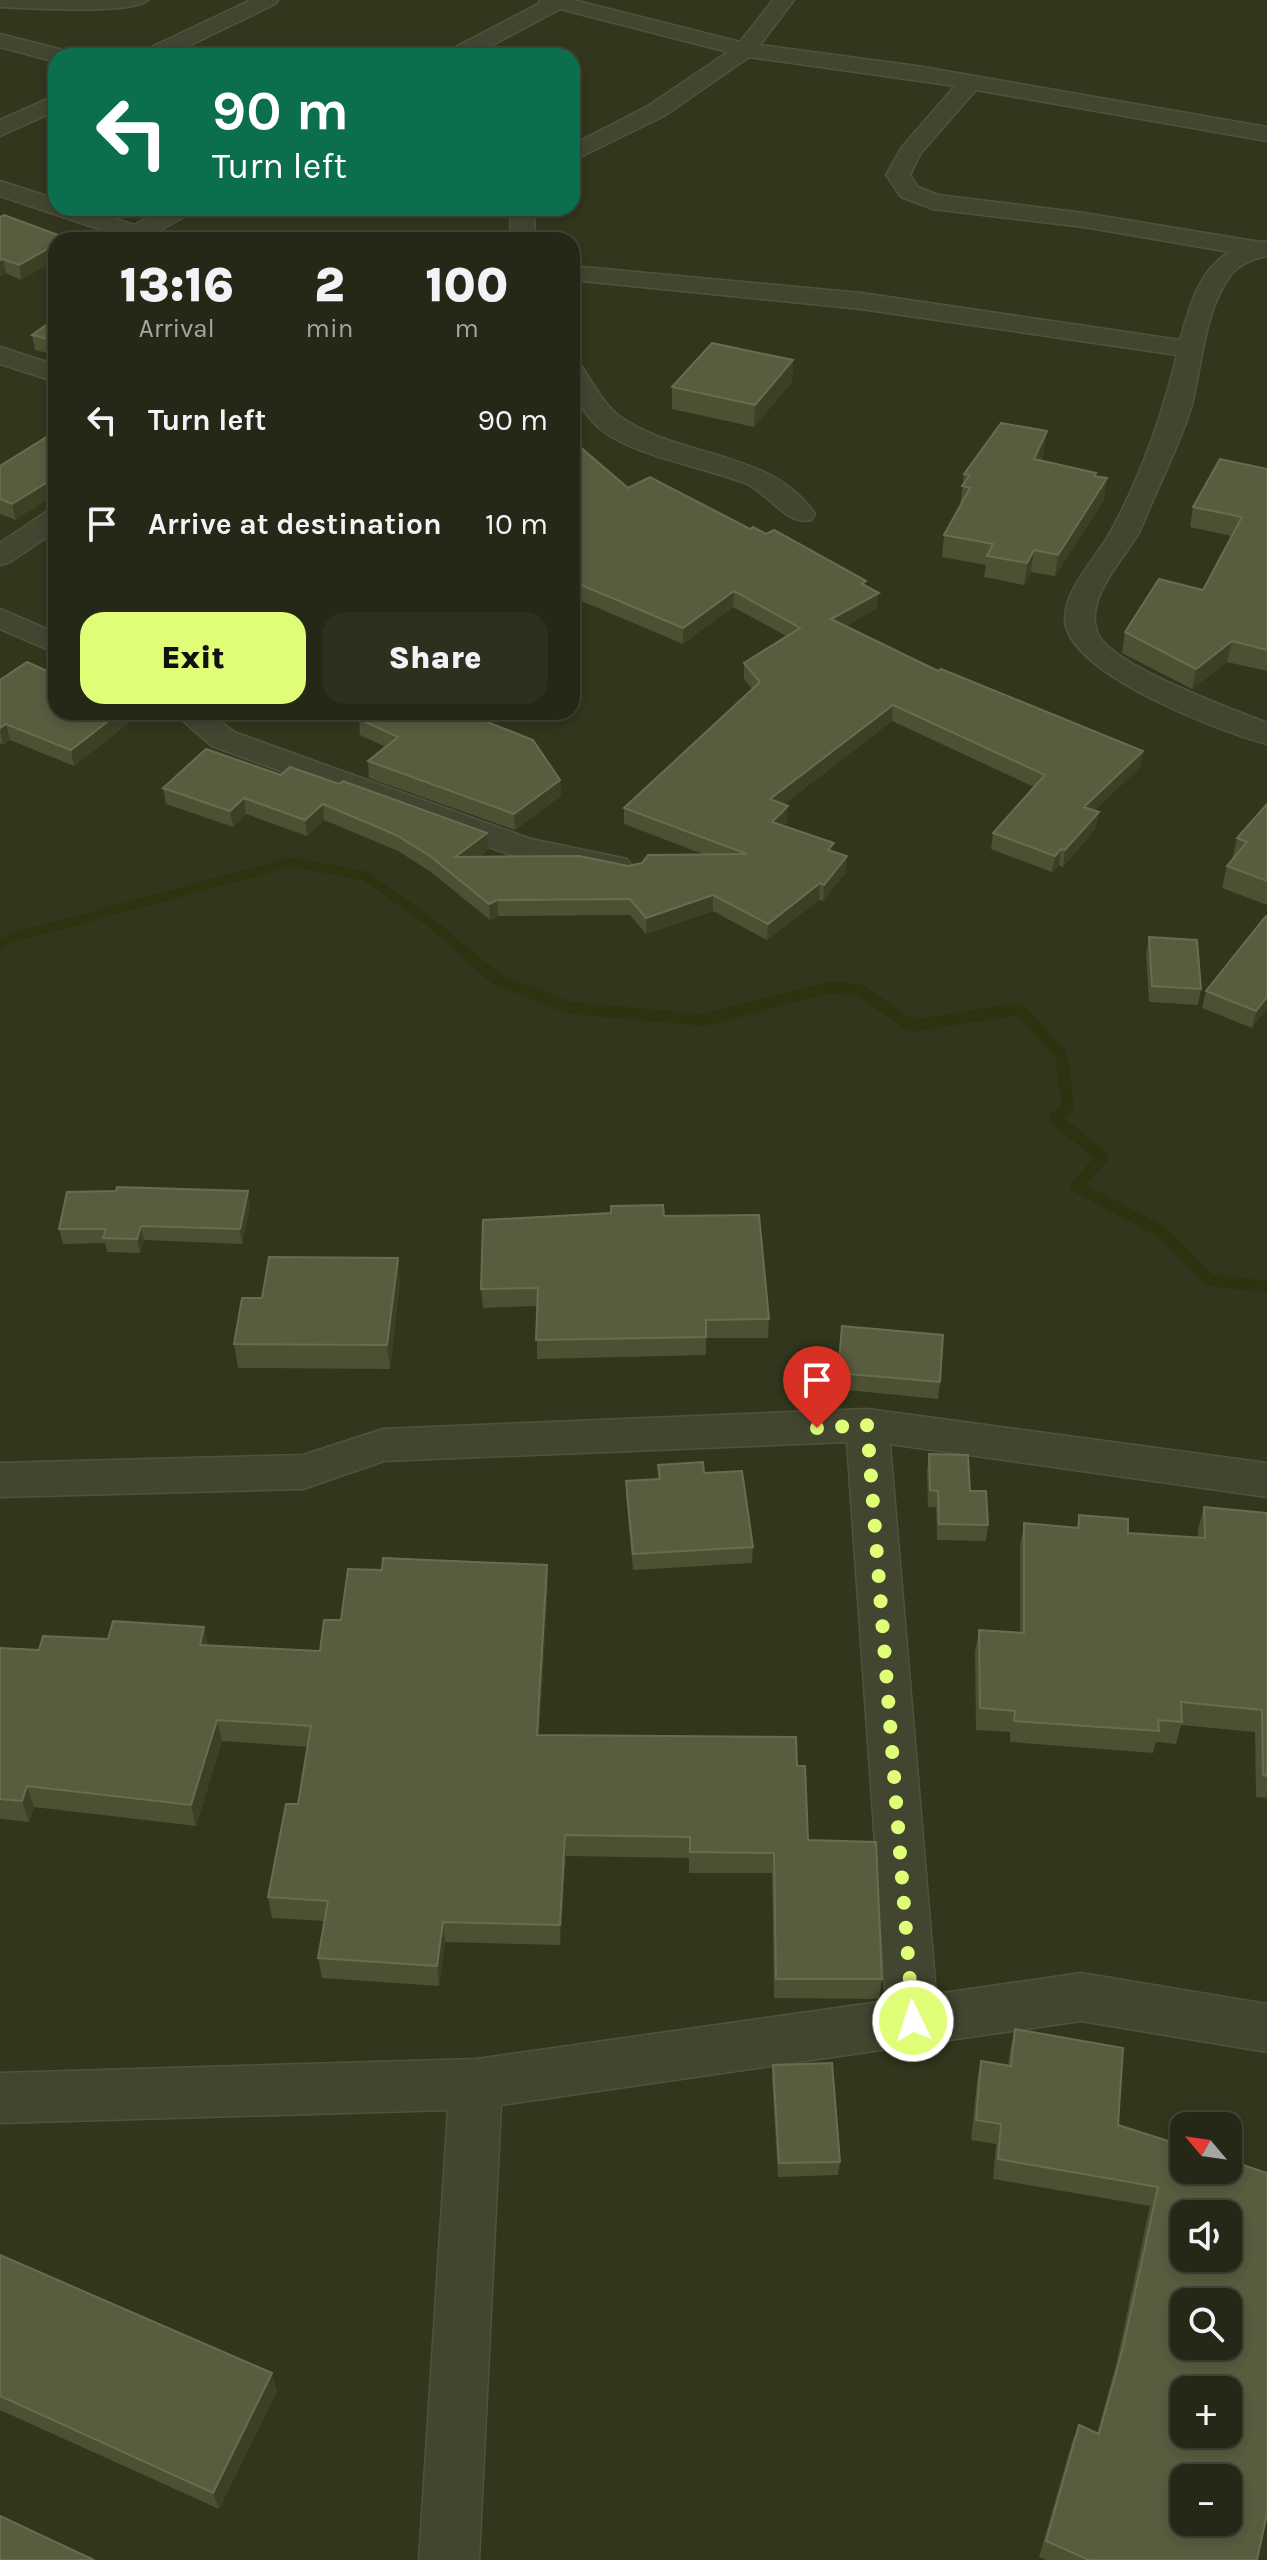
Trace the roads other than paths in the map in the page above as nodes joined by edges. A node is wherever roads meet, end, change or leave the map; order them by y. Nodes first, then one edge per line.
1 (138, 0) edge
2 (268, 0) edge
3 (784, 0) edge
4 (0, 1) edge
5 (553, 1) edge
6 (0, 40) edge
7 (168, 48) edge
8 (470, 48) edge
9 (745, 50) junction
10 (48, 53) edge
11 (971, 82) junction
12 (48, 106) edge
13 (0, 129) edge
14 (1267, 134) edge
15 (580, 150) edge
16 (0, 188) edge
17 (48, 206) edge
18 (82, 216) edge
19 (173, 216) edge
20 (135, 232) edge
21 (153, 232) edge
22 (1265, 249) edge
23 (580, 274) edge
24 (1191, 349) junction
25 (0, 355) edge
26 (48, 371) edge
27 (580, 383) edge
28 (801, 514) dead end
29 (48, 523) edge
30 (0, 556) edge
31 (0, 618) edge
32 (48, 640) edge
33 (199, 720) edge
34 (1267, 734) edge
35 (629, 869) edge
36 (867, 1425) junction
37 (0, 1480) edge
38 (1267, 1480) edge
39 (913, 2021) junction
40 (1267, 2028) edge
41 (476, 2084) junction
42 (0, 2098) edge
43 (449, 2560) edge

1 - 4 street
2 - 7 street
3 - 9 street
5 - 8 street
5 - 9 street
6 - 10 street
9 - 11 street
9 - 15 street
11 - 14 street
11 - 22 street
12 - 13 street
16 - 17 street
18 - 20 street
19 - 21 street
22 - 24 street
23 - 24 street
24 - 34 street
25 - 26 street
27 - 28 street
29 - 30 street
31 - 32 street
33 - 35 street
36 - 37 street
36 - 38 street
36 - 39 street
39 - 40 street
39 - 41 street
41 - 42 street
41 - 43 street

